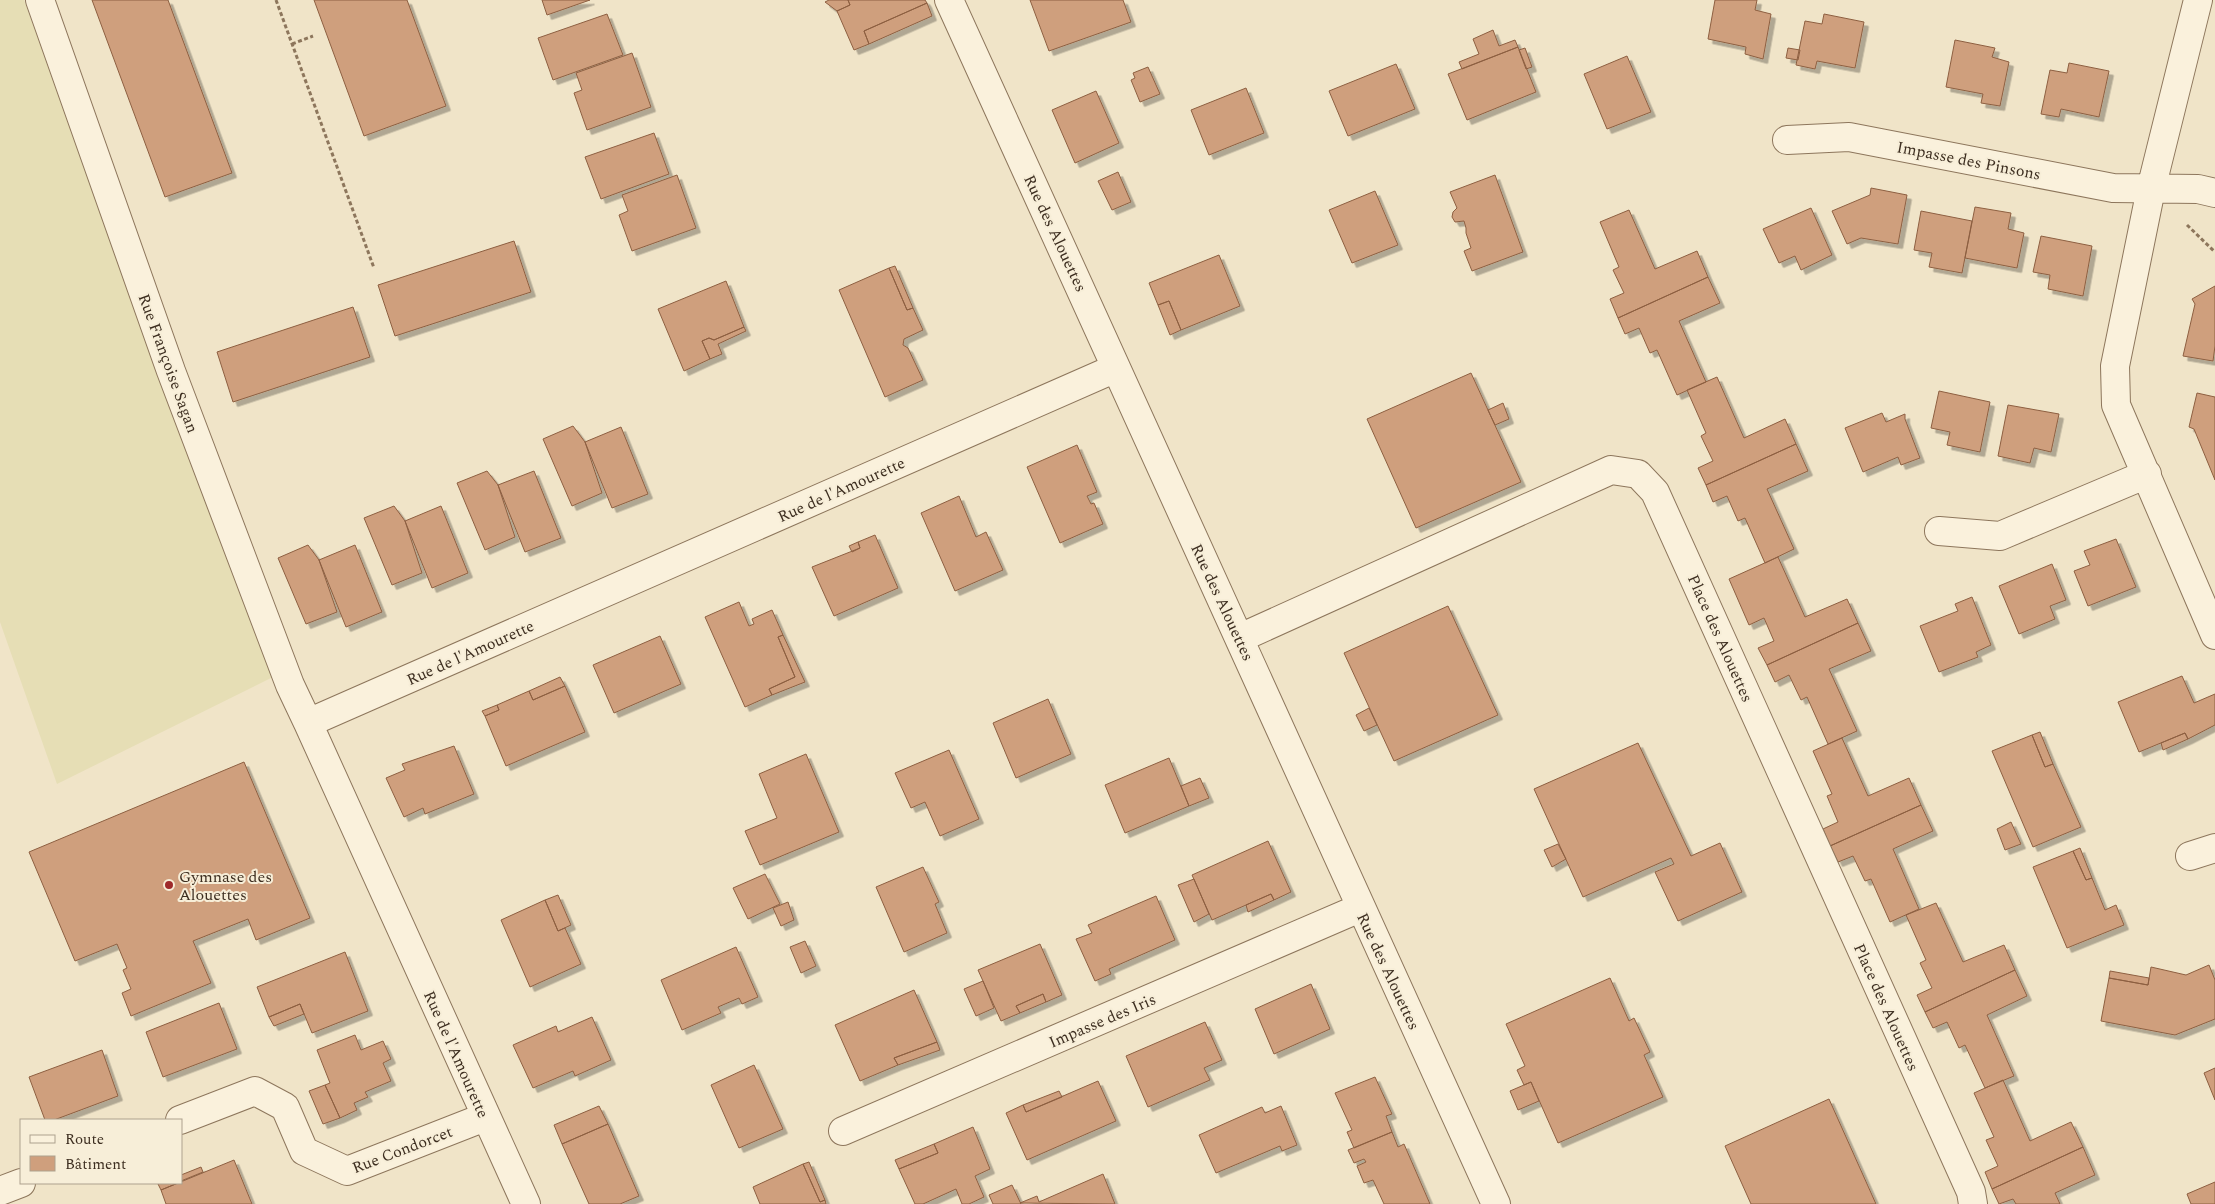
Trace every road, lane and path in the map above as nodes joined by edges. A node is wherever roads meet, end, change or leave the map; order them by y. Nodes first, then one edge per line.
1 (40, 0) edge
2 (276, 0) edge
3 (949, 0) edge
4 (2198, 0) edge
5 (313, 36) dead end
6 (292, 44) junction
7 (1787, 140) dead end
8 (2151, 189) junction
9 (2215, 193) edge
10 (374, 268) dead end
11 (1116, 368) junction
12 (2147, 474) junction
13 (1939, 531) dead end
14 (2215, 636) edge
15 (1240, 638) junction
16 (308, 723) junction
17 (1360, 908) junction
18 (485, 1118) junction
19 (182, 1119) edge
20 (843, 1131) dead end
21 (20, 1184) edge
22 (0, 1191) edge
23 (526, 1204) edge
24 (1496, 1204) edge
25 (1973, 1204) edge

1 - 16 street, Rue Françoise Sagan
2 - 6 path
3 - 11 street, Rue des Alouettes
4 - 8 street
5 - 6 path
6 - 10 path
7 - 8 street, Impasse des Pinsons
8 - 9 street, Impasse des Pinsons
8 - 12 street
11 - 15 street, Rue des Alouettes
11 - 16 street, Rue de l'Amourette
12 - 13 street
12 - 14 street
15 - 17 street, Rue des Alouettes
15 - 25 street, Place des Alouettes
16 - 18 street, Rue de l'Amourette
17 - 20 street, Impasse des Iris
17 - 24 street, Rue des Alouettes
18 - 19 street, Rue Condorcet
18 - 23 street, Rue de l'Amourette
21 - 22 street

